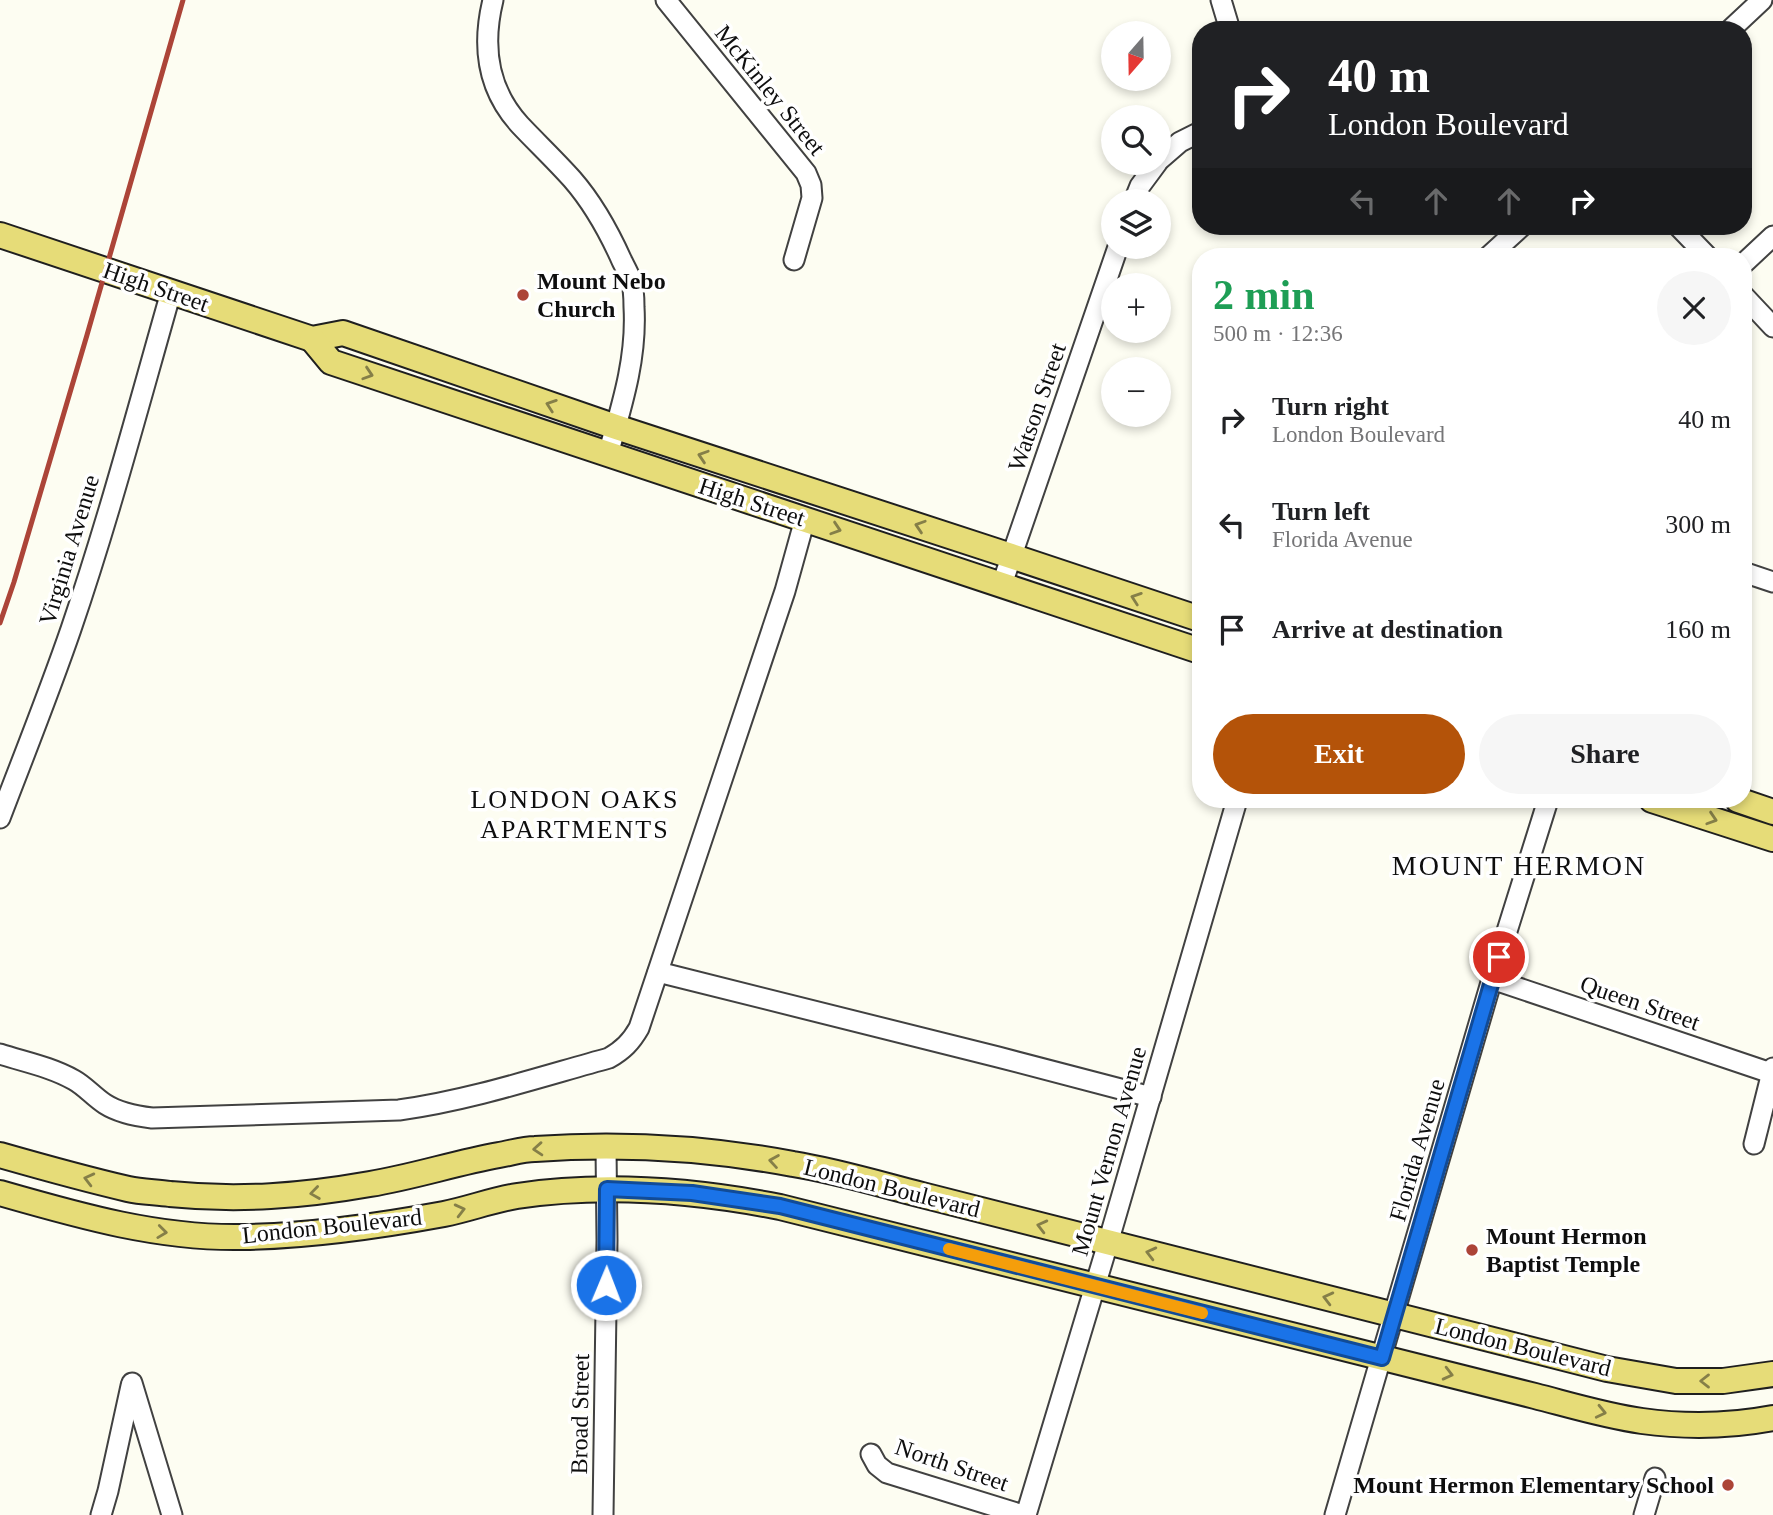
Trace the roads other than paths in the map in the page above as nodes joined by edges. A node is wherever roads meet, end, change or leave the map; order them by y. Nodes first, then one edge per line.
1 (493, 0) edge
2 (666, 0) edge
3 (1221, 0) edge
4 (1762, 0) edge
5 (1227, 21) edge
6 (1740, 21) edge
7 (1192, 136) edge
8 (1171, 150) edge
9 (0, 235) edge
10 (1512, 235) edge
11 (1687, 235) edge
12 (1773, 236) edge
13 (1498, 248) edge
14 (1699, 248) edge
15 (1752, 256) edge
16 (1114, 259) edge
17 (794, 260) dead end
18 (171, 292) junction
19 (1752, 305) edge
20 (1773, 327) edge
21 (312, 339) junction
22 (615, 427) junction
23 (608, 454) junction
24 (805, 519) junction
25 (1011, 556) junction
26 (1752, 575) edge
27 (1773, 582) edge
28 (1002, 584) junction
29 (1192, 616) edge
30 (1192, 648) edge
31 (1752, 804) edge
32 (1235, 808) edge
33 (1545, 808) edge
34 (1677, 808) edge
35 (1773, 811) edge
36 (0, 818) edge
37 (1773, 839) edge
38 (658, 972) junction
39 (1492, 979) junction
40 (0, 1054) edge
41 (1772, 1071) edge
42 (1151, 1097) junction
43 (1769, 1100) edge
44 (1754, 1144) dead end
45 (606, 1147) junction
46 (0, 1155) edge
47 (607, 1189) junction
48 (0, 1193) edge
49 (1108, 1243) junction
50 (1095, 1286) junction
51 (1394, 1316) junction
52 (1382, 1358) junction
53 (1773, 1374) edge
54 (1773, 1419) edge
55 (871, 1454) dead end
56 (1655, 1478) dead end
57 (101, 1515) edge
58 (172, 1515) edge
59 (603, 1515) edge
60 (1025, 1515) edge
61 (1335, 1515) edge
62 (1644, 1515) edge

1 - 22 street
2 - 17 street, McKinley Street
3 - 5 street
4 - 6 street
7 - 8 street
9 - 18 main road, High Street
10 - 13 street
11 - 14 street
12 - 15 street
16 - 25 street, Watson Street
18 - 21 main road, High Street
18 - 36 street, Virginia Avenue
19 - 20 street
22 -> 21 main road, High Street
21 -> 23 main road, High Street
22 - 23 street
25 -> 22 main road, High Street
23 - 24 main road, High Street
24 -> 28 main road, High Street
24 - 38 street
25 - 28 street, Watson Street
29 -> 25 main road, High Street
26 - 27 street
28 - 30 main road, High Street
31 - 35 main road
32 - 42 street, Mount Vernon Avenue
33 - 39 street, Florida Avenue
34 -> 37 main road
38 - 40 street
38 - 42 street
39 - 41 street, Queen Street
39 - 51 street, Florida Avenue
41 - 43 street
42 - 49 street, Mount Vernon Avenue
43 - 44 street
45 -> 46 main road, London Boulevard
45 - 47 street, Broad Street
49 -> 45 main road, London Boulevard
48 -> 47 main road, London Boulevard
47 - 50 main road, London Boulevard
47 - 59 street, Broad Street
49 - 50 street, Mount Vernon Avenue
51 -> 49 main road, London Boulevard
50 - 52 main road, London Boulevard
50 - 60 street, Mount Vernon Avenue
51 - 52 street, Florida Avenue
53 -> 51 main road, London Boulevard
52 -> 54 main road, London Boulevard
52 - 61 street, Florida Avenue
55 - 60 street, North Street
56 - 62 street
57 - 58 street

